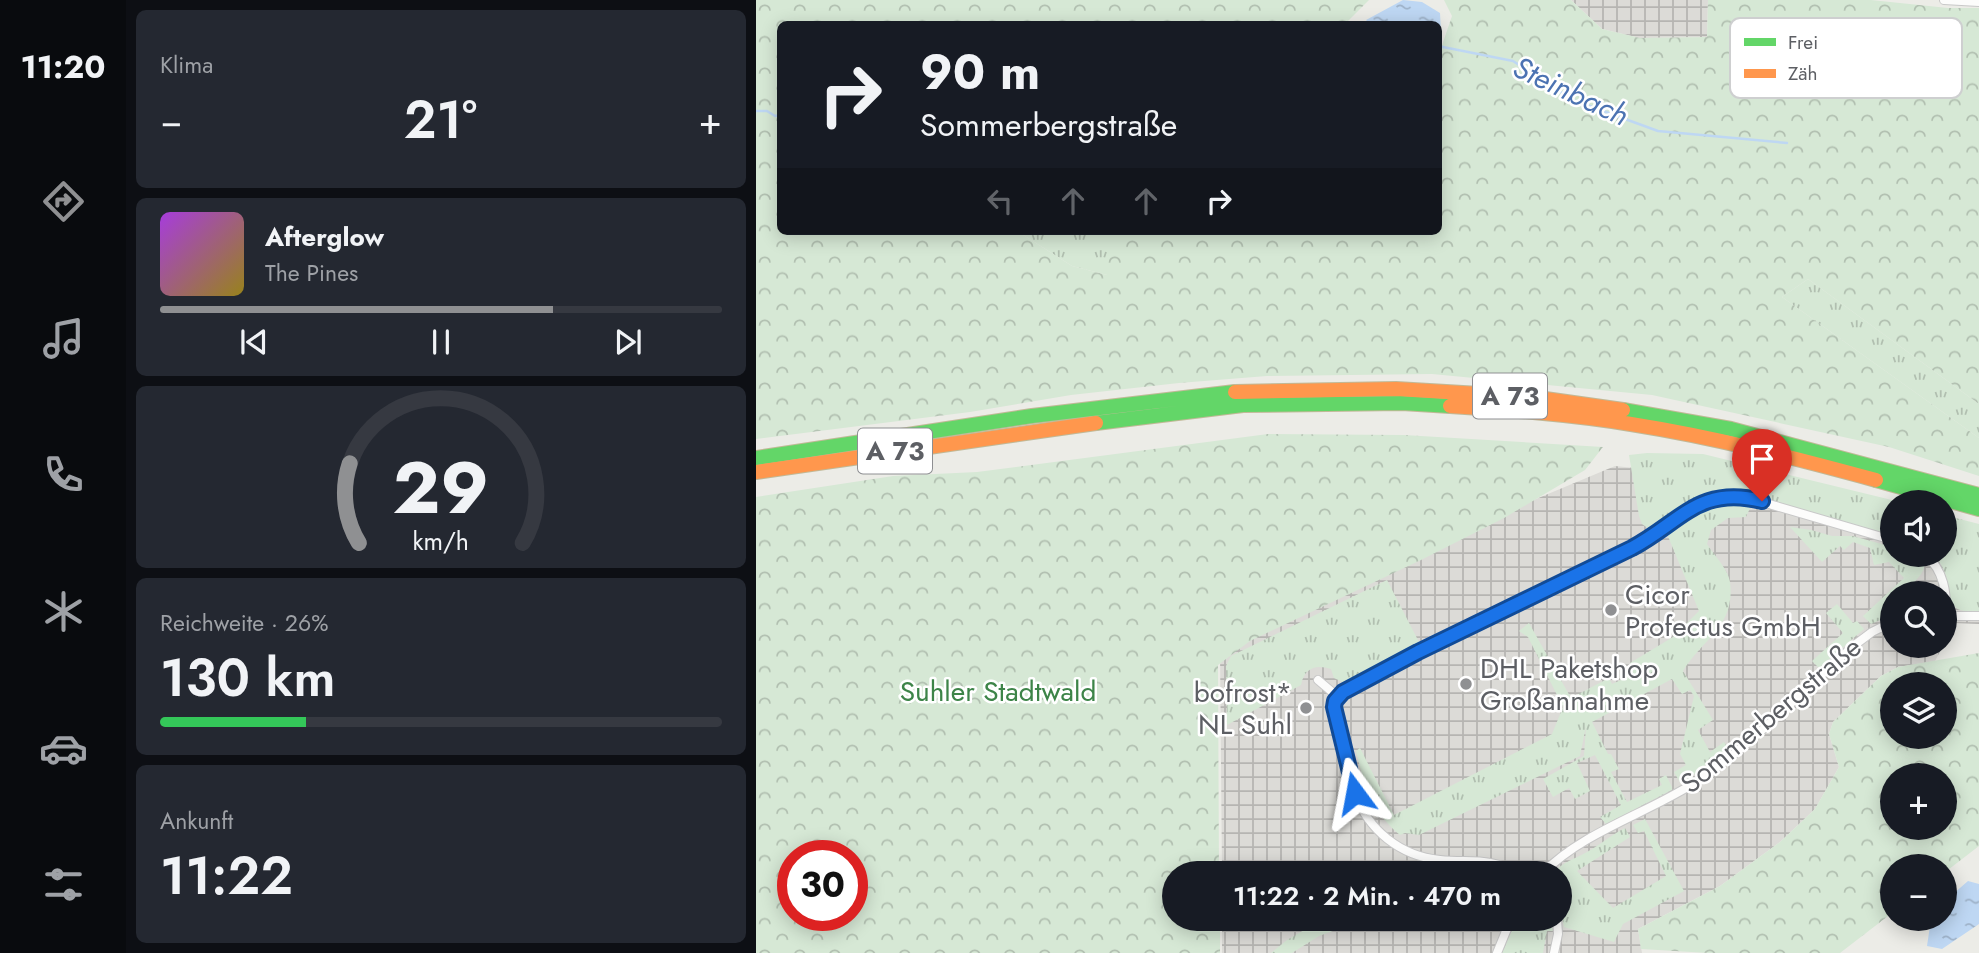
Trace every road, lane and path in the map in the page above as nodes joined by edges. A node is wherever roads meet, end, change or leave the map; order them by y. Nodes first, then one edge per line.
1 (1944, 0) edge
2 (1979, 2) edge
3 (1033, 423) junction
4 (756, 458) edge
5 (756, 472) edge
6 (1979, 495) edge
7 (1979, 509) edge
8 (1880, 536) edge
9 (1957, 616) edge
10 (1979, 616) edge
11 (1880, 628) edge
12 (1318, 680) dead end
13 (1338, 696) junction
14 (1484, 861) edge
15 (1556, 861) edge
16 (1506, 931) edge
17 (1558, 931) edge
18 (1497, 953) edge
19 (1554, 953) edge

1 - 2 street
3 - 4 highway, A 73
3 - 5 highway, A 73
3 - 6 highway, A 73
3 - 7 highway, A 73
8 - 13 street
9 - 10 street
11 - 15 street, Sommerbergstraße
12 - 13 street
13 - 14 street
16 - 18 street
17 - 19 street

